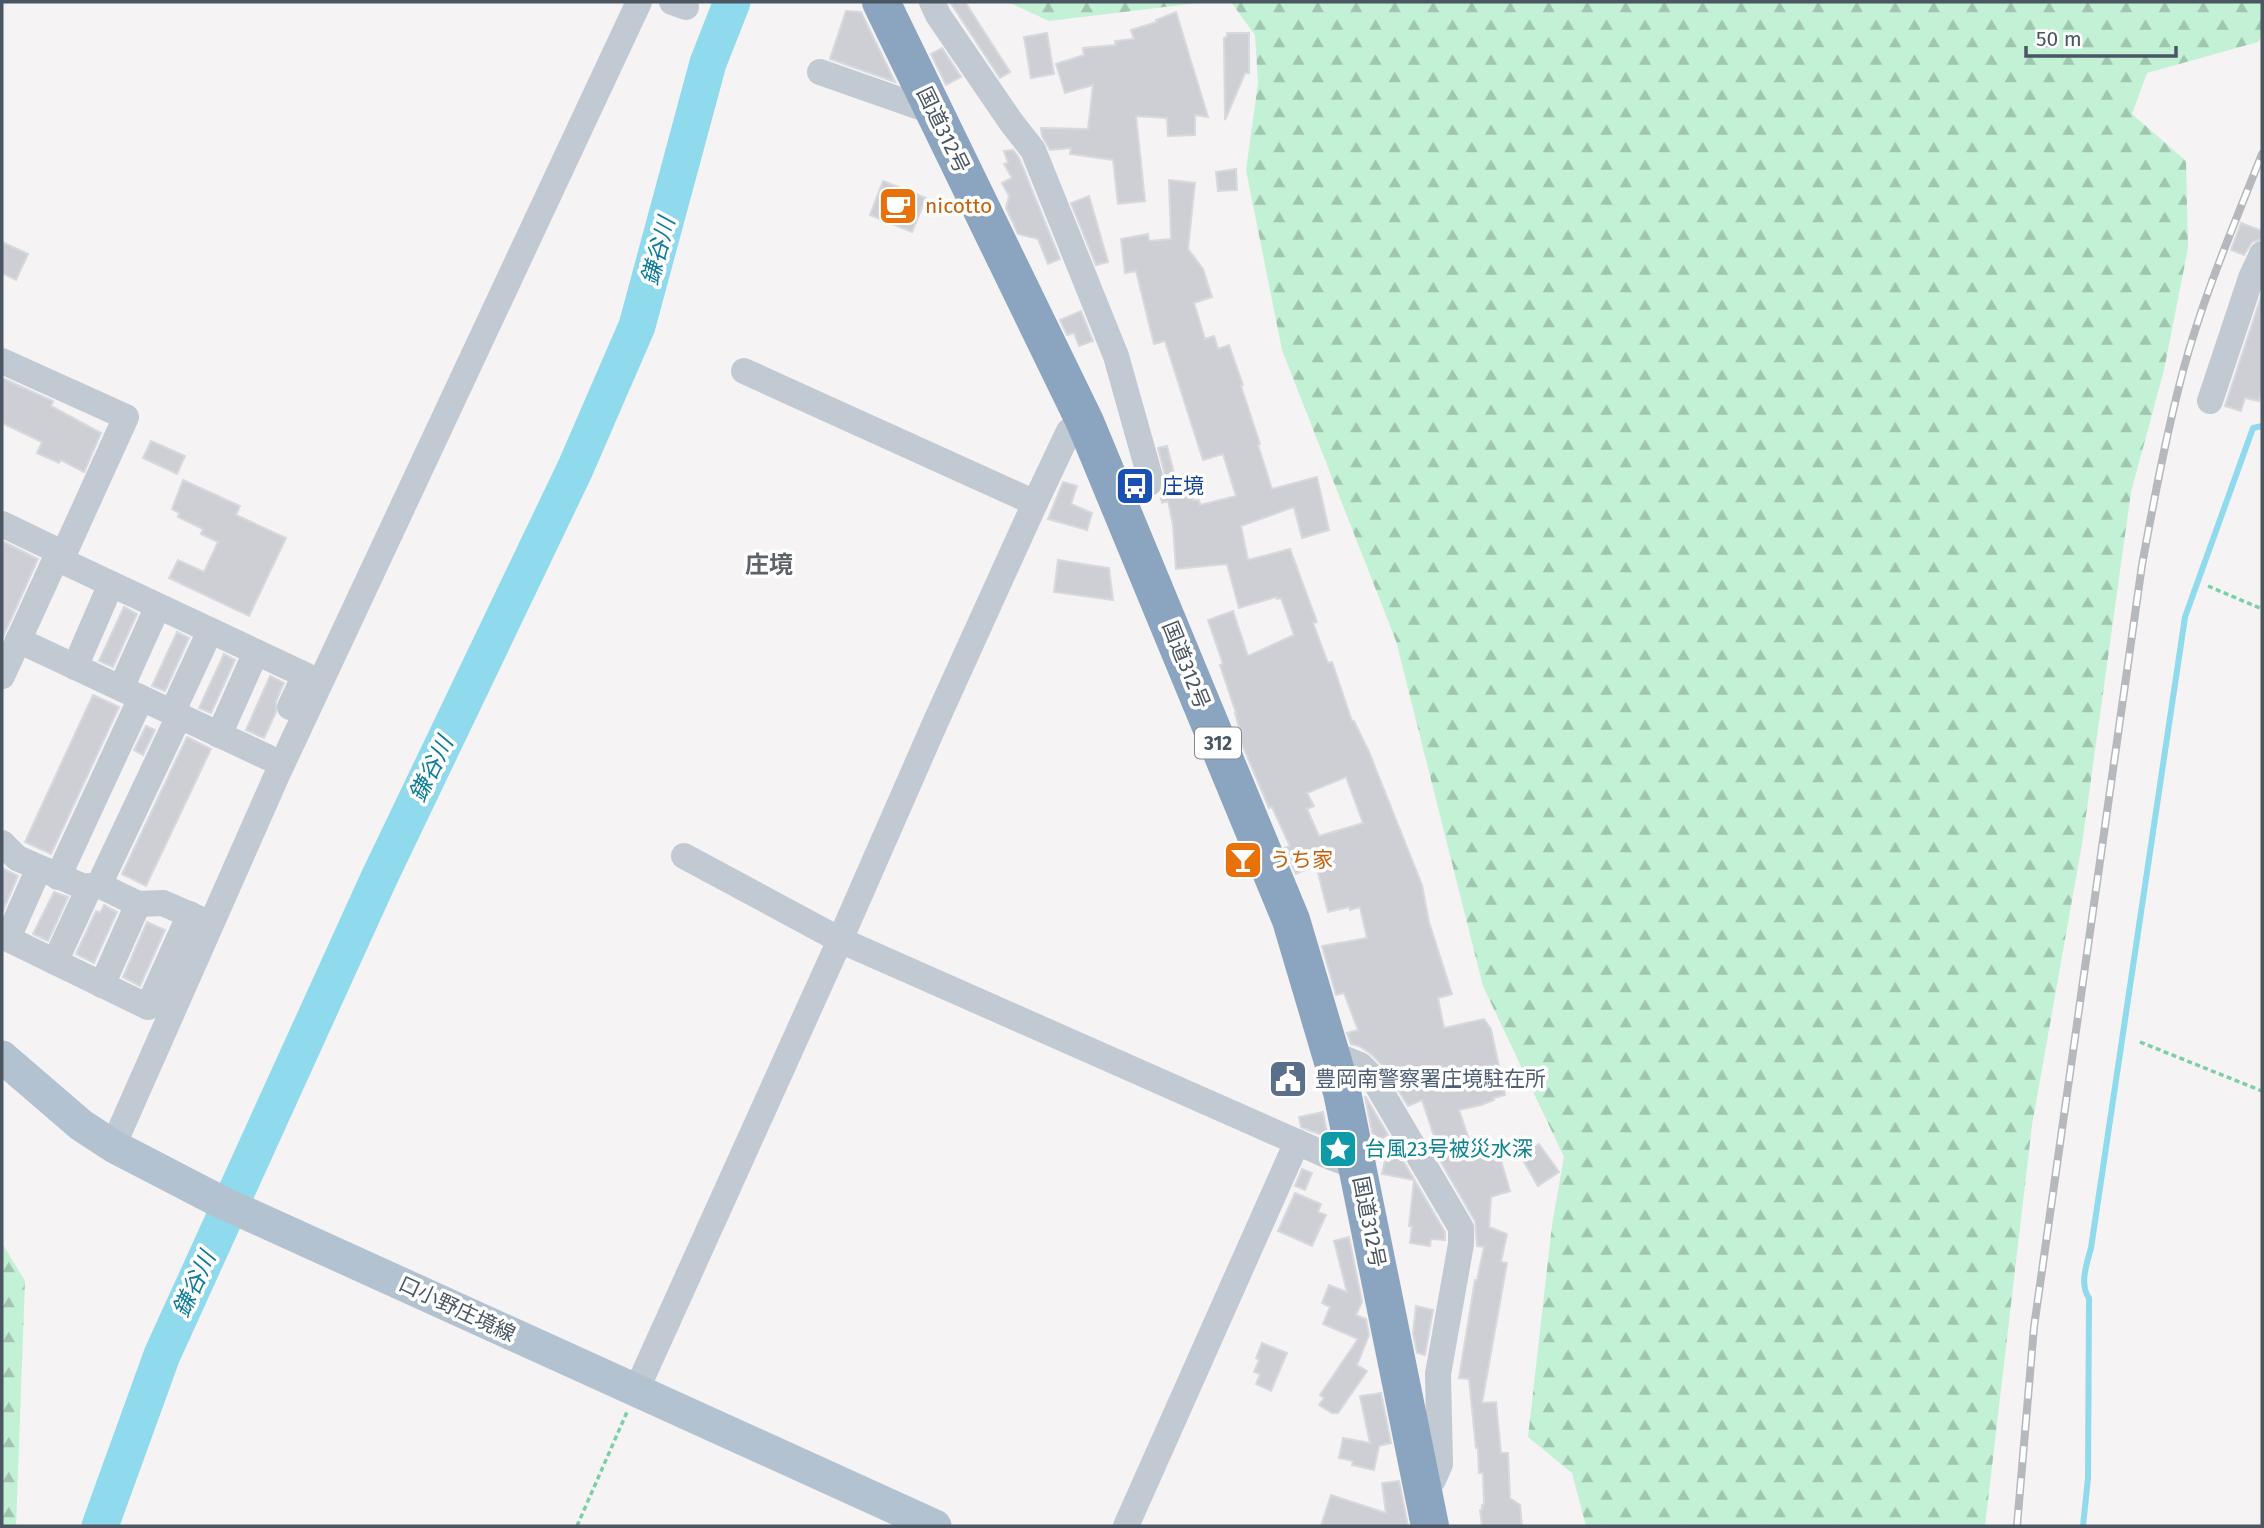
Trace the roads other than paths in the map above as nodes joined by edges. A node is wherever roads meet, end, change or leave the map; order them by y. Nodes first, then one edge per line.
1 (639, 2) edge
2 (881, 2) edge
3 (932, 2) edge
4 (820, 72) dead end
5 (934, 112) junction
6 (2262, 254) edge
7 (2, 361) edge
8 (744, 372) dead end
9 (2210, 401) dead end
10 (1085, 422) junction
11 (1117, 496) junction
12 (1035, 503) junction
13 (2, 524) edge
14 (59, 559) junction
15 (111, 584) junction
16 (158, 606) junction
17 (210, 631) junction
18 (19, 640) junction
19 (256, 652) junction
20 (75, 667) junction
21 (2, 676) edge
22 (131, 693) junction
23 (176, 714) junction
24 (219, 735) junction
25 (272, 766) junction
26 (2, 843) edge
27 (684, 856) dead end
28 (49, 873) junction
29 (94, 886) junction
30 (138, 904) junction
31 (200, 919) junction
32 (5, 937) edge
33 (840, 940) junction
34 (55, 962) junction
35 (102, 985) junction
36 (2, 1056) edge
37 (1357, 1085) junction
38 (1297, 1142) junction
39 (113, 1146) junction
40 (1356, 1161) junction
41 (636, 1391) junction
42 (1422, 1488) junction
43 (935, 1526) edge
44 (1126, 1526) edge
45 (1430, 1526) edge

1 - 25 street
2 - 5 highway, 国道312号 / 312
3 - 11 street
4 - 5 street
5 - 10 highway, 国道312号 / 312
6 - 9 street
7 - 14 street
8 - 12 street
10 - 11 highway, 国道312号 / 312
10 - 12 street
11 - 37 highway, 国道312号 / 312
12 - 33 street
13 - 14 street
14 - 15 street
14 - 18 street
15 - 16 street
15 - 20 street
16 - 17 street
16 - 22 street
17 - 19 street
17 - 23 street
18 - 20 street
18 - 21 street
19 - 24 street
19 - 25 street
20 - 22 street
22 - 23 street
22 - 28 street
23 - 24 street
23 - 29 street
24 - 25 street
25 - 31 street
26 - 28 street
27 - 33 street
28 - 29 street
28 - 32 street
29 - 30 street
29 - 34 street
30 - 31 street
30 - 35 street
31 - 35 street
31 - 39 street
32 - 34 street
33 - 38 street
33 - 41 street
34 - 35 street
36 - 39 main road, 口小野庄境線
37 - 40 highway, 国道312号 / 312
37 - 42 street
38 - 40 street
38 - 44 street
39 - 41 main road, 口小野庄境線
40 - 42 highway, 国道312号 / 312
41 - 43 main road, 口小野庄境線
42 - 45 highway, 国道312号 / 312

